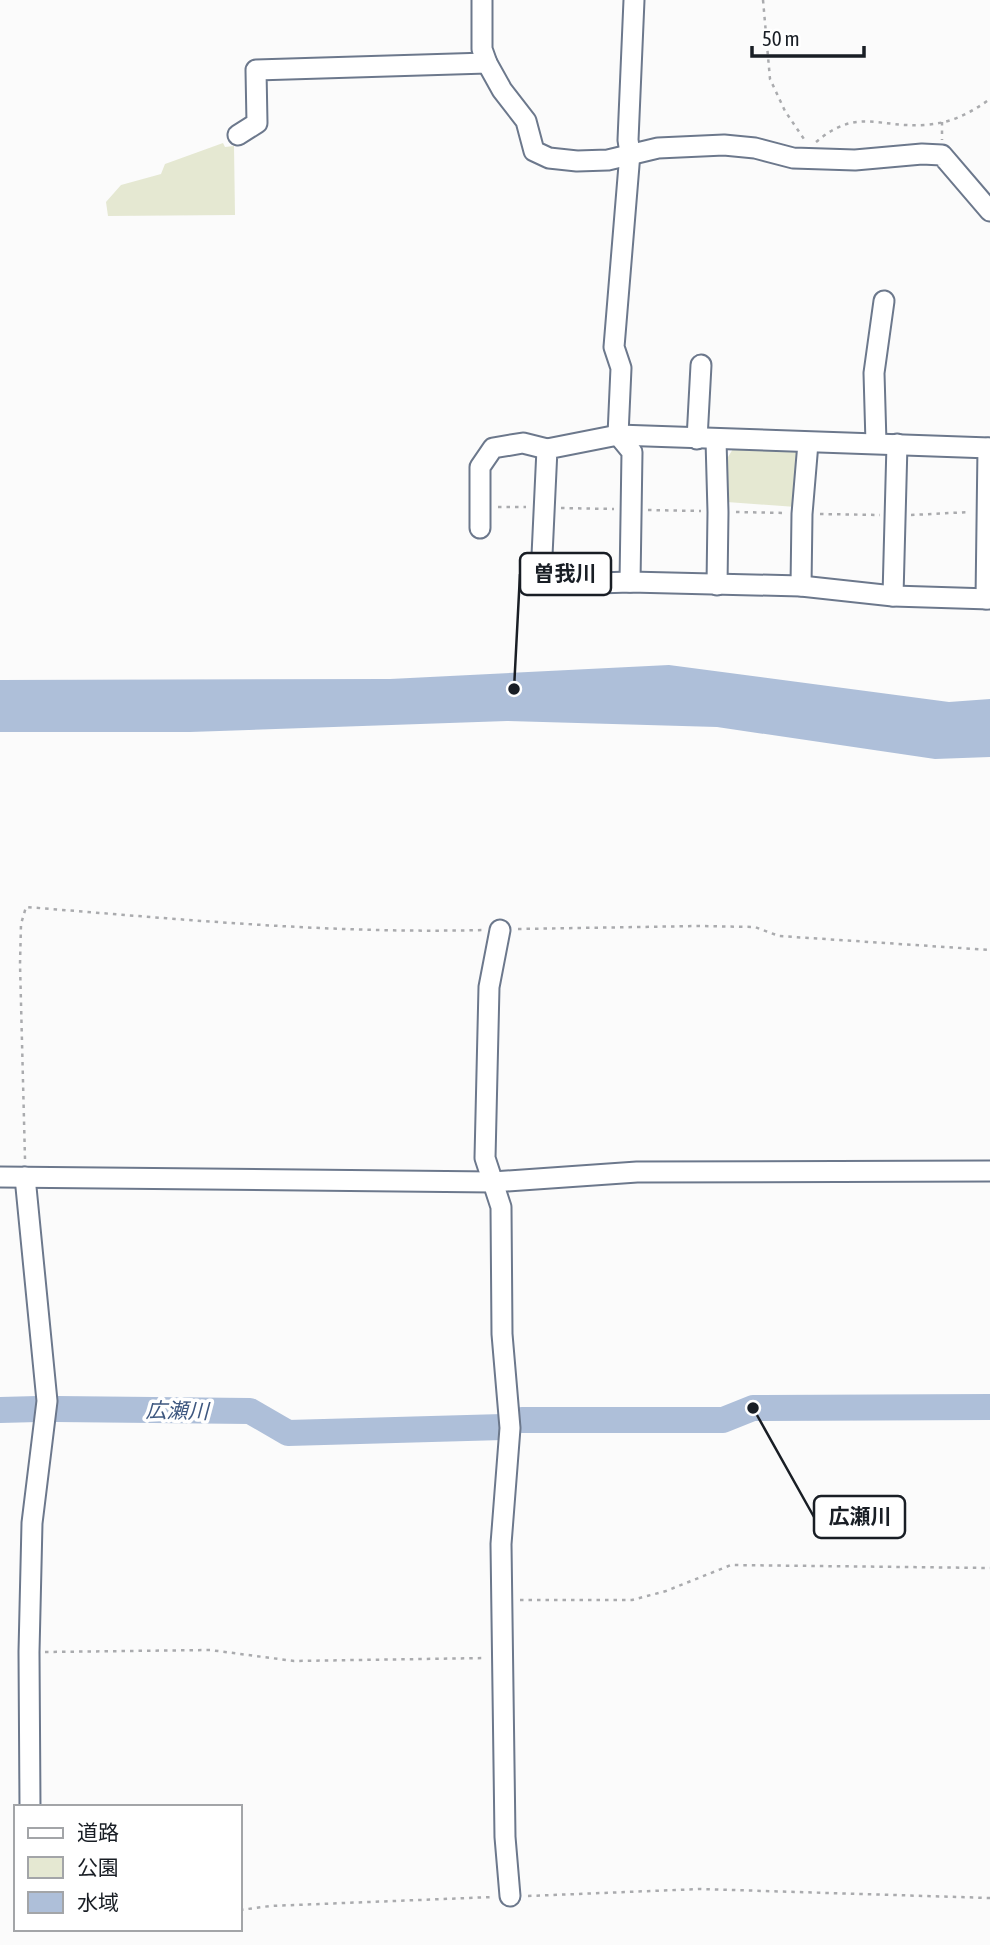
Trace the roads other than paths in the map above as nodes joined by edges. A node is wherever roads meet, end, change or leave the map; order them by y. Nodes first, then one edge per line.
1 (482, 0) edge
2 (634, 0) edge
3 (487, 64) junction
4 (238, 135) dead end
5 (630, 153) junction
6 (990, 211) edge
7 (884, 301) dead end
8 (701, 365) dead end
9 (618, 435) junction
10 (706, 440) junction
11 (808, 443) junction
12 (876, 443) junction
13 (897, 444) junction
14 (989, 448) edge
15 (547, 449) junction
16 (480, 528) dead end
17 (630, 582) junction
18 (717, 585) junction
19 (801, 586) junction
20 (893, 596) junction
21 (988, 599) edge
22 (500, 930) road end
23 (990, 1171) edge
24 (0, 1177) edge
25 (25, 1177) junction
26 (492, 1182) junction
27 (30, 1805) edge
28 (510, 1896) road end

1 - 3 street
2 - 5 street
3 - 4 street
3 - 5 street
5 - 6 street
5 - 9 street
7 - 12 street
8 - 10 street
9 - 10 street
9 - 15 street
9 - 17 street
10 - 11 street
10 - 18 street
11 - 12 street
11 - 19 street
12 - 13 street
13 - 14 street
13 - 20 street
14 - 21 street
15 - 16 street
15 - 17 street
17 - 18 street
18 - 19 street
19 - 20 street
20 - 21 street
22 - 26 street
23 - 26 street
24 - 25 street
25 - 26 street
25 - 27 street
26 - 28 street

